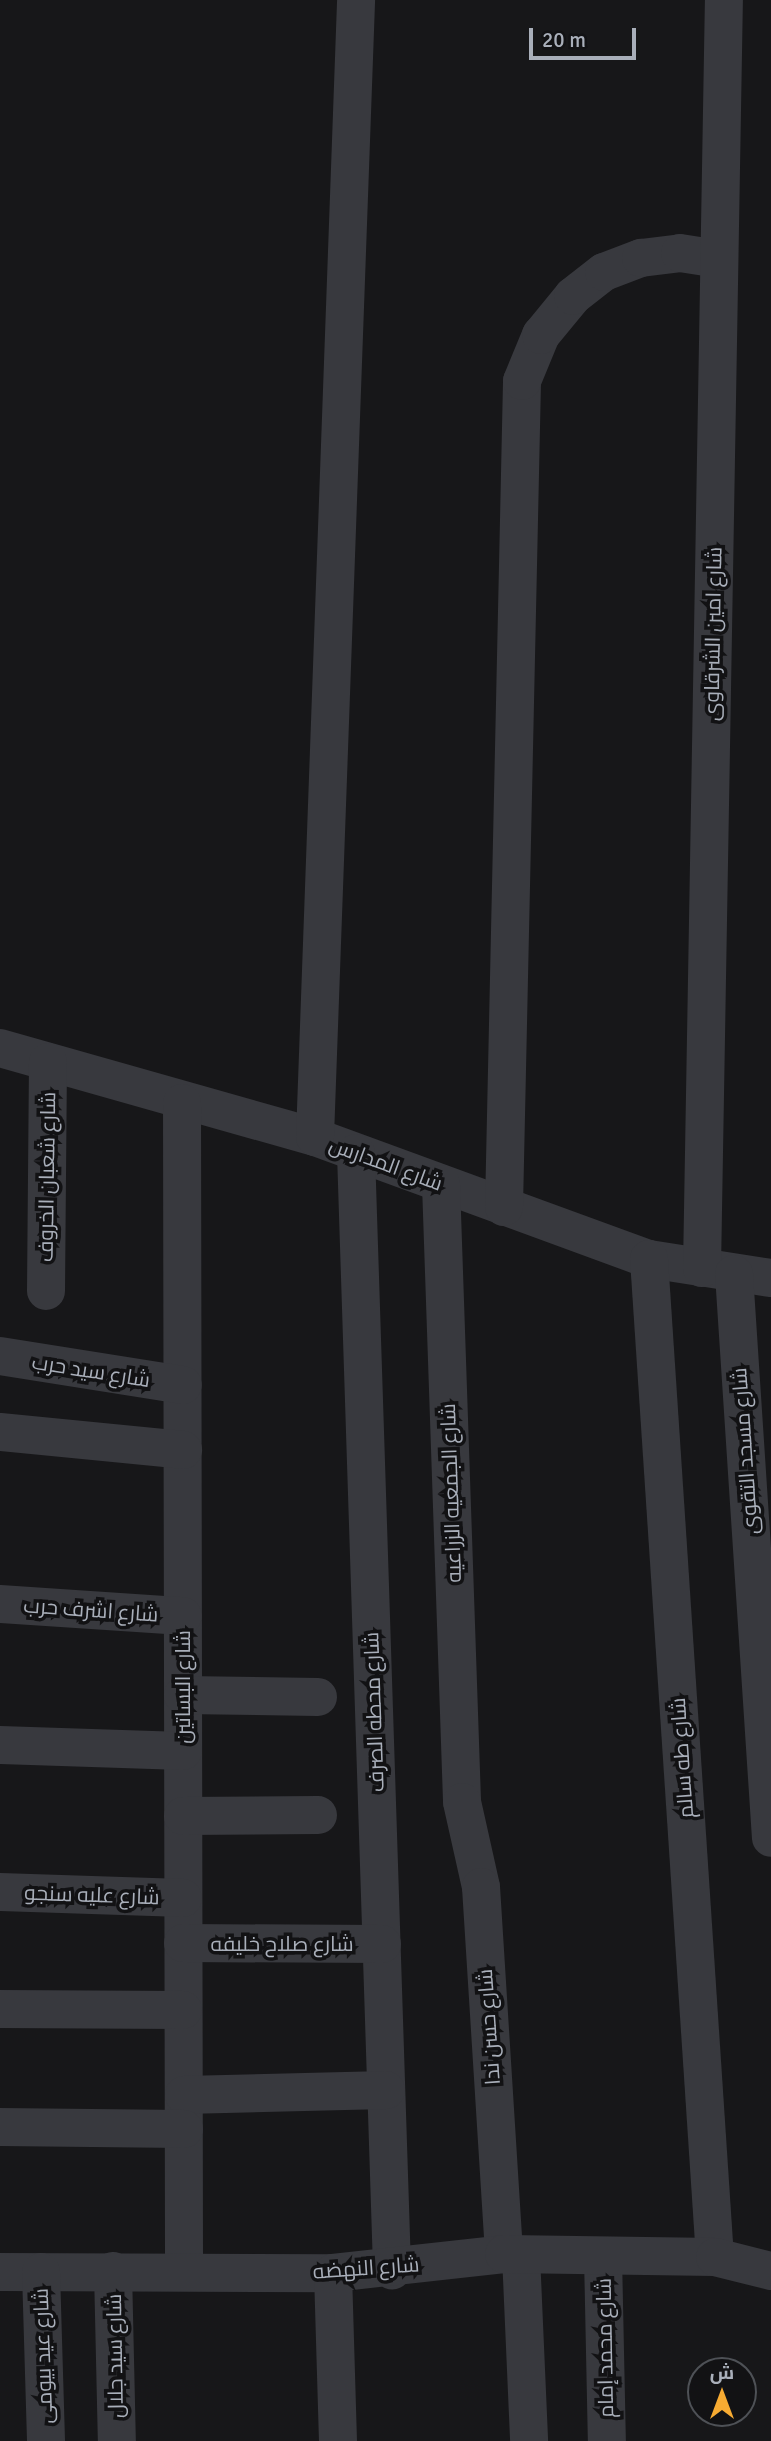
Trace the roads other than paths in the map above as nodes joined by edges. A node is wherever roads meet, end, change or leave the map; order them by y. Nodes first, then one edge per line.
1 (356, 0) edge
2 (724, 0) edge
3 (719, 259) junction
4 (0, 1048) edge
5 (48, 1062) junction
6 (182, 1103) junction
7 (315, 1138) junction
8 (356, 1153) junction
9 (441, 1184) junction
10 (504, 1207) junction
11 (649, 1259) junction
12 (718, 1271) junction
13 (771, 1278) edge
14 (46, 1291) dead end
15 (0, 1356) edge
16 (183, 1385) junction
17 (0, 1432) edge
18 (183, 1451) junction
19 (0, 1604) edge
20 (183, 1616) junction
21 (183, 1695) junction
22 (318, 1697) dead end
23 (0, 1745) edge
24 (183, 1751) junction
25 (462, 1802) joint
26 (318, 1815) dead end
27 (183, 1816) junction
28 (771, 1838) edge
29 (0, 1892) edge
30 (183, 1898) junction
31 (183, 1943) junction
32 (382, 1944) junction
33 (0, 2009) edge
34 (183, 2010) junction
35 (386, 2090) junction
36 (184, 2112) junction
37 (0, 2127) edge
38 (513, 2254) junction
39 (603, 2256) junction
40 (715, 2257) junction
41 (392, 2270) junction
42 (113, 2271) junction
43 (184, 2271) junction
44 (0, 2272) edge
45 (41, 2272) junction
46 (771, 2272) edge
47 (333, 2273) junction
48 (46, 2441) edge
49 (117, 2441) edge
50 (338, 2441) edge
51 (529, 2441) edge
52 (607, 2441) edge

1 - 7 street
2 - 3 street, شارع امين الشرقاوى
3 - 10 street
3 - 12 street, شارع امين الشرقاوى
4 - 5 street, شارع المدارس
5 - 6 street, شارع المدارس
5 - 14 street, شارع شعبان الخروف
6 - 7 street, شارع المدارس
6 - 16 street, شارع البساتين
7 - 8 street, شارع المدارس
8 - 9 street, شارع المدارس
8 - 32 street, شارع محطه الصرف
9 - 10 street, شارع المدارس
9 - 25 street, شارع الجمعيه الزراعيه
10 - 11 street, شارع المدارس
11 - 12 street, شارع المدارس
11 - 40 street, شارع طه سالم
12 - 13 street, شارع المدارس
12 - 28 street, شارع مسجد التقوى
15 - 16 street, شارع سيد حرب
16 - 18 street, شارع البساتين
17 - 18 street
18 - 20 street, شارع البساتين
19 - 20 street, شارع اشرف حرب
20 - 21 street, شارع البساتين
21 - 22 street
21 - 24 street, شارع البساتين
23 - 24 street
24 - 27 street, شارع البساتين
25 - 38 street, شارع حسن ندا
26 - 27 street
27 - 30 street, شارع البساتين
29 - 30 street, شارع عليه سنجو
30 - 31 street, شارع البساتين
31 - 32 street, شارع صلاح خليفه
31 - 34 street, شارع البساتين
32 - 35 street, شارع محطه الصرف
33 - 34 street
34 - 36 street, شارع البساتين
35 - 36 street
35 - 41 street, شارع محطه الصرف
36 - 37 street
36 - 43 street, شارع البساتين
38 - 39 street, شارع النهضه
38 - 41 street, شارع النهضه
38 - 51 street, شارع حسن ندا
39 - 40 street, شارع النهضه
39 - 52 street, شارع محمد إمام
40 - 46 street, شارع النهضه
41 - 47 street, شارع النهضه
42 - 43 street, شارع النهضه
42 - 45 street, شارع النهضه
42 - 49 street, شارع سيد جلال
43 - 47 street, شارع النهضه
44 - 45 street, شارع النهضه
45 - 48 street, شارع عيد بيومى
47 - 50 street

